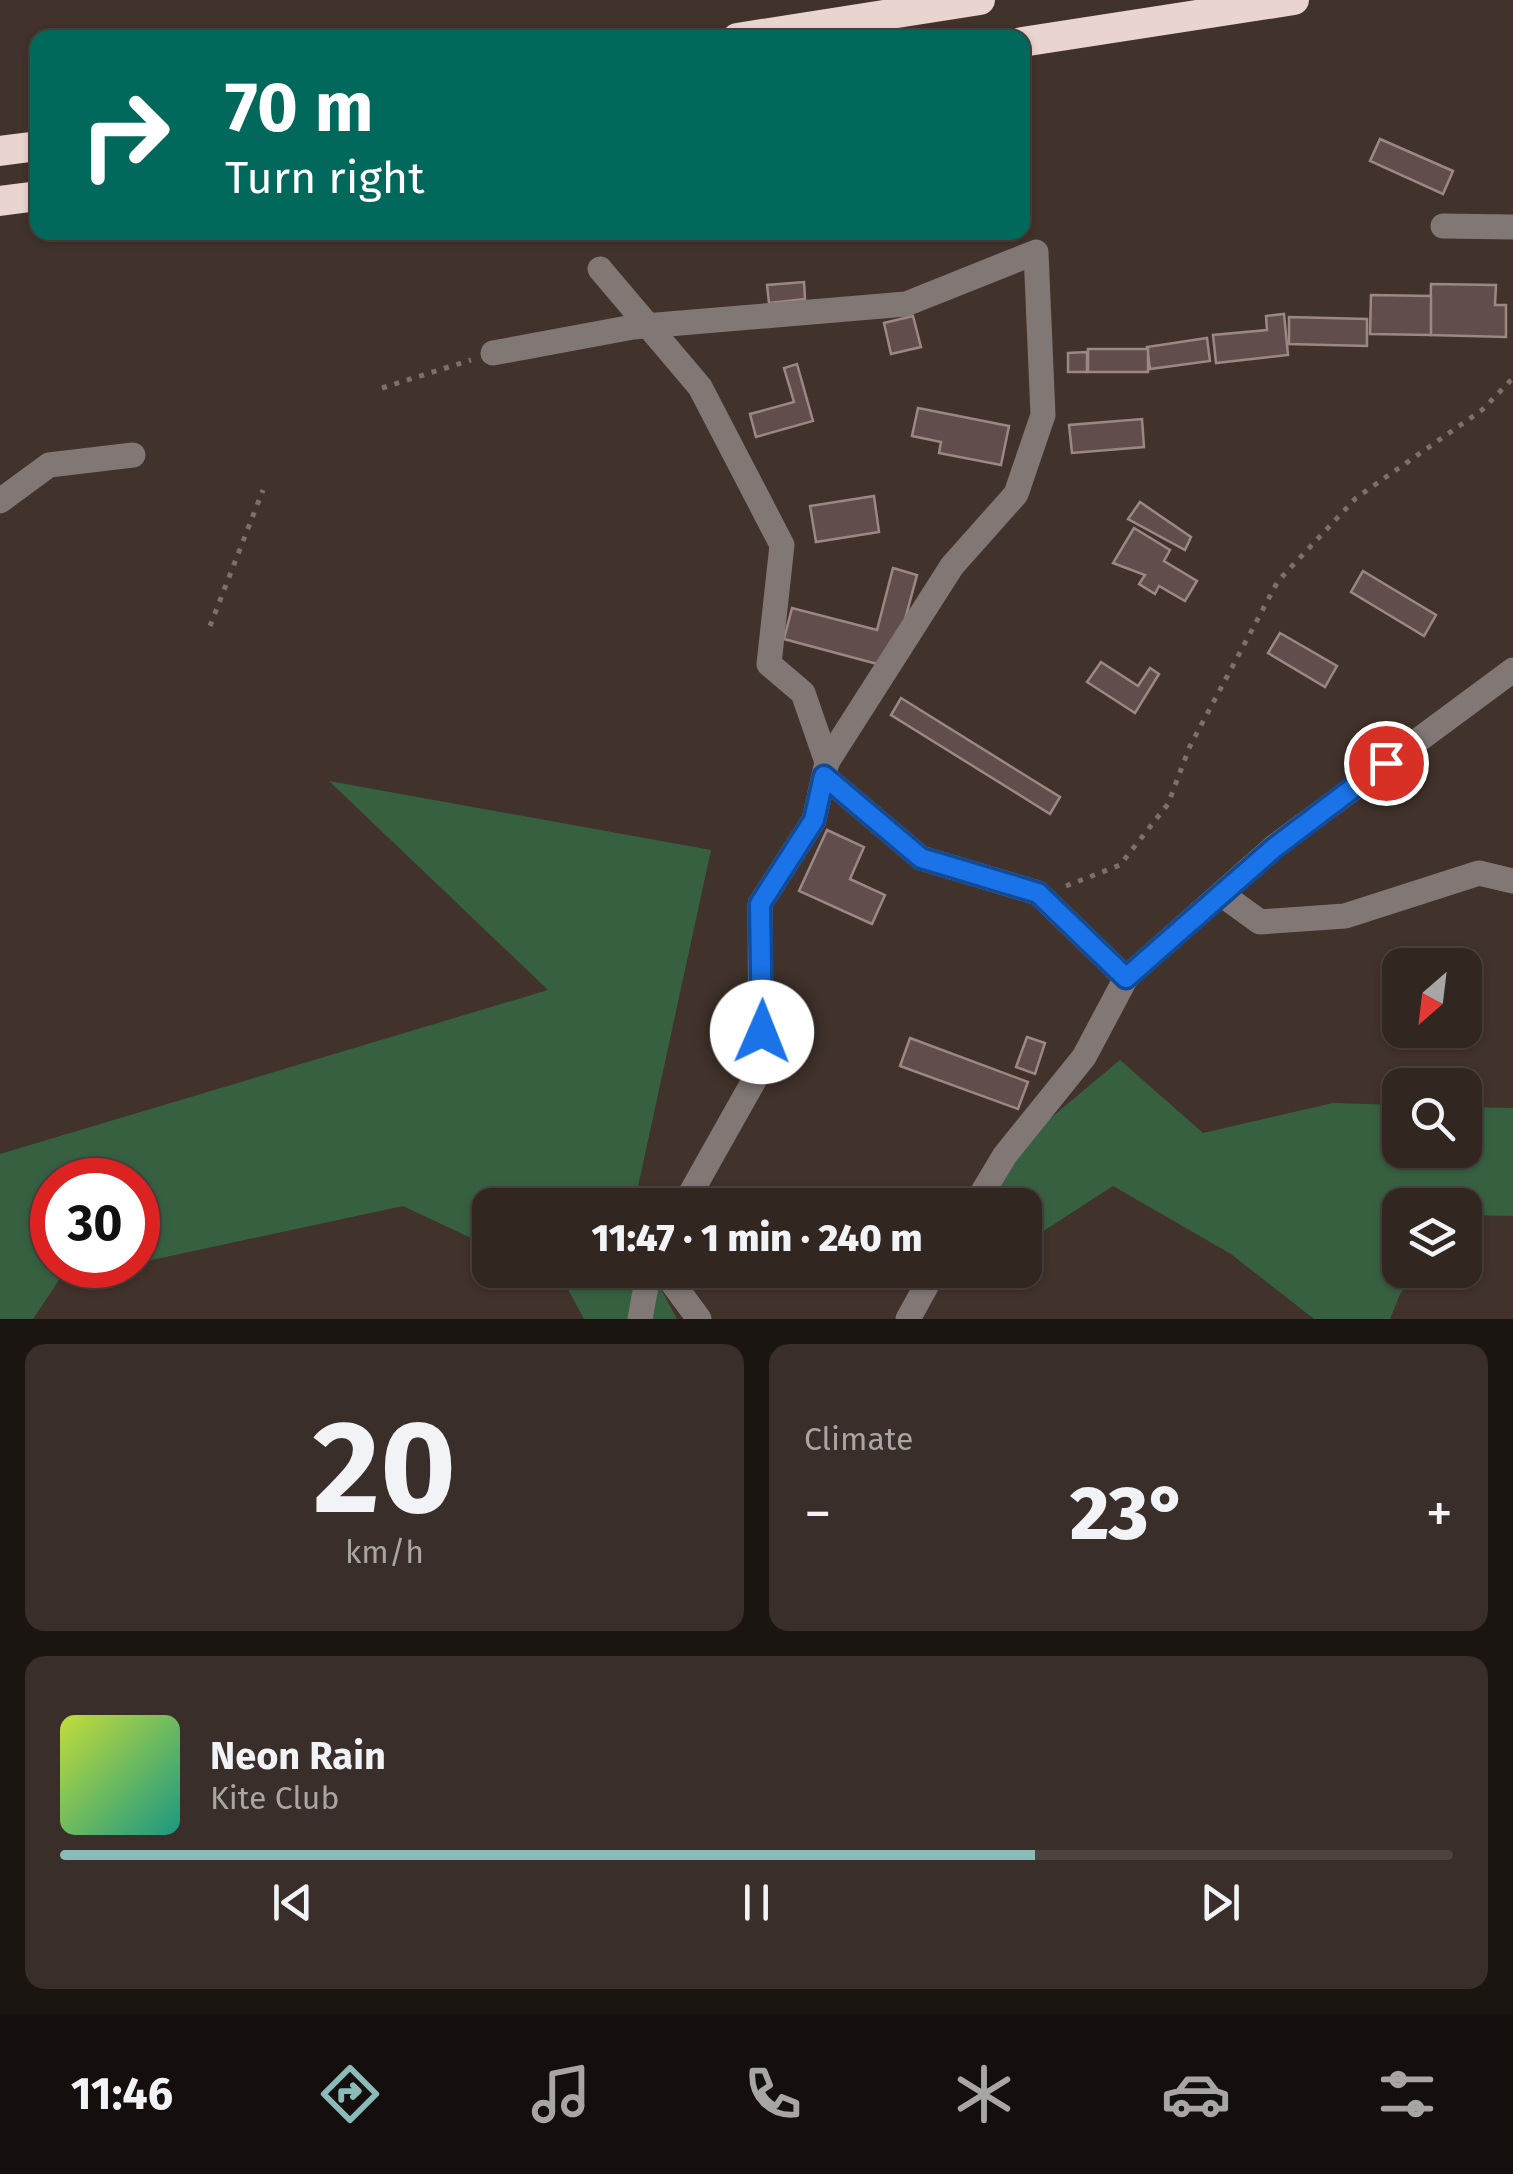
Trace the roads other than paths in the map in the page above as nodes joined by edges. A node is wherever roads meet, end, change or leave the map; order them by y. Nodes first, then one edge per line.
1 (980, 0) edge
2 (1294, 0) edge
3 (788, 30) edge
4 (1030, 41) edge
5 (30, 147) edge
6 (0, 152) edge
7 (30, 197) edge
8 (0, 202) edge
9 (1442, 226) dead end
10 (1513, 227) edge
11 (600, 269) dead end
12 (649, 326) junction
13 (493, 354) road end
14 (133, 455) dead end
15 (0, 501) edge
16 (1513, 670) edge
17 (825, 769) junction
18 (1513, 880) edge
19 (1224, 896) junction
20 (1126, 978) junction
21 (694, 1188) edge
22 (985, 1188) edge
23 (646, 1288) edge
24 (677, 1288) edge
25 (925, 1288) edge
26 (640, 1319) edge
27 (700, 1319) edge
28 (908, 1319) edge

1 - 3 highway
2 - 4 highway
5 - 6 highway
7 - 8 highway
9 - 10 street
11 - 12 street
12 - 13 street
12 - 17 street
12 - 17 street
14 - 15 street
16 - 19 street
17 - 20 street
17 - 21 street
18 - 19 street
19 - 20 street
20 - 22 street
23 - 26 street
24 - 27 street
25 - 28 street

